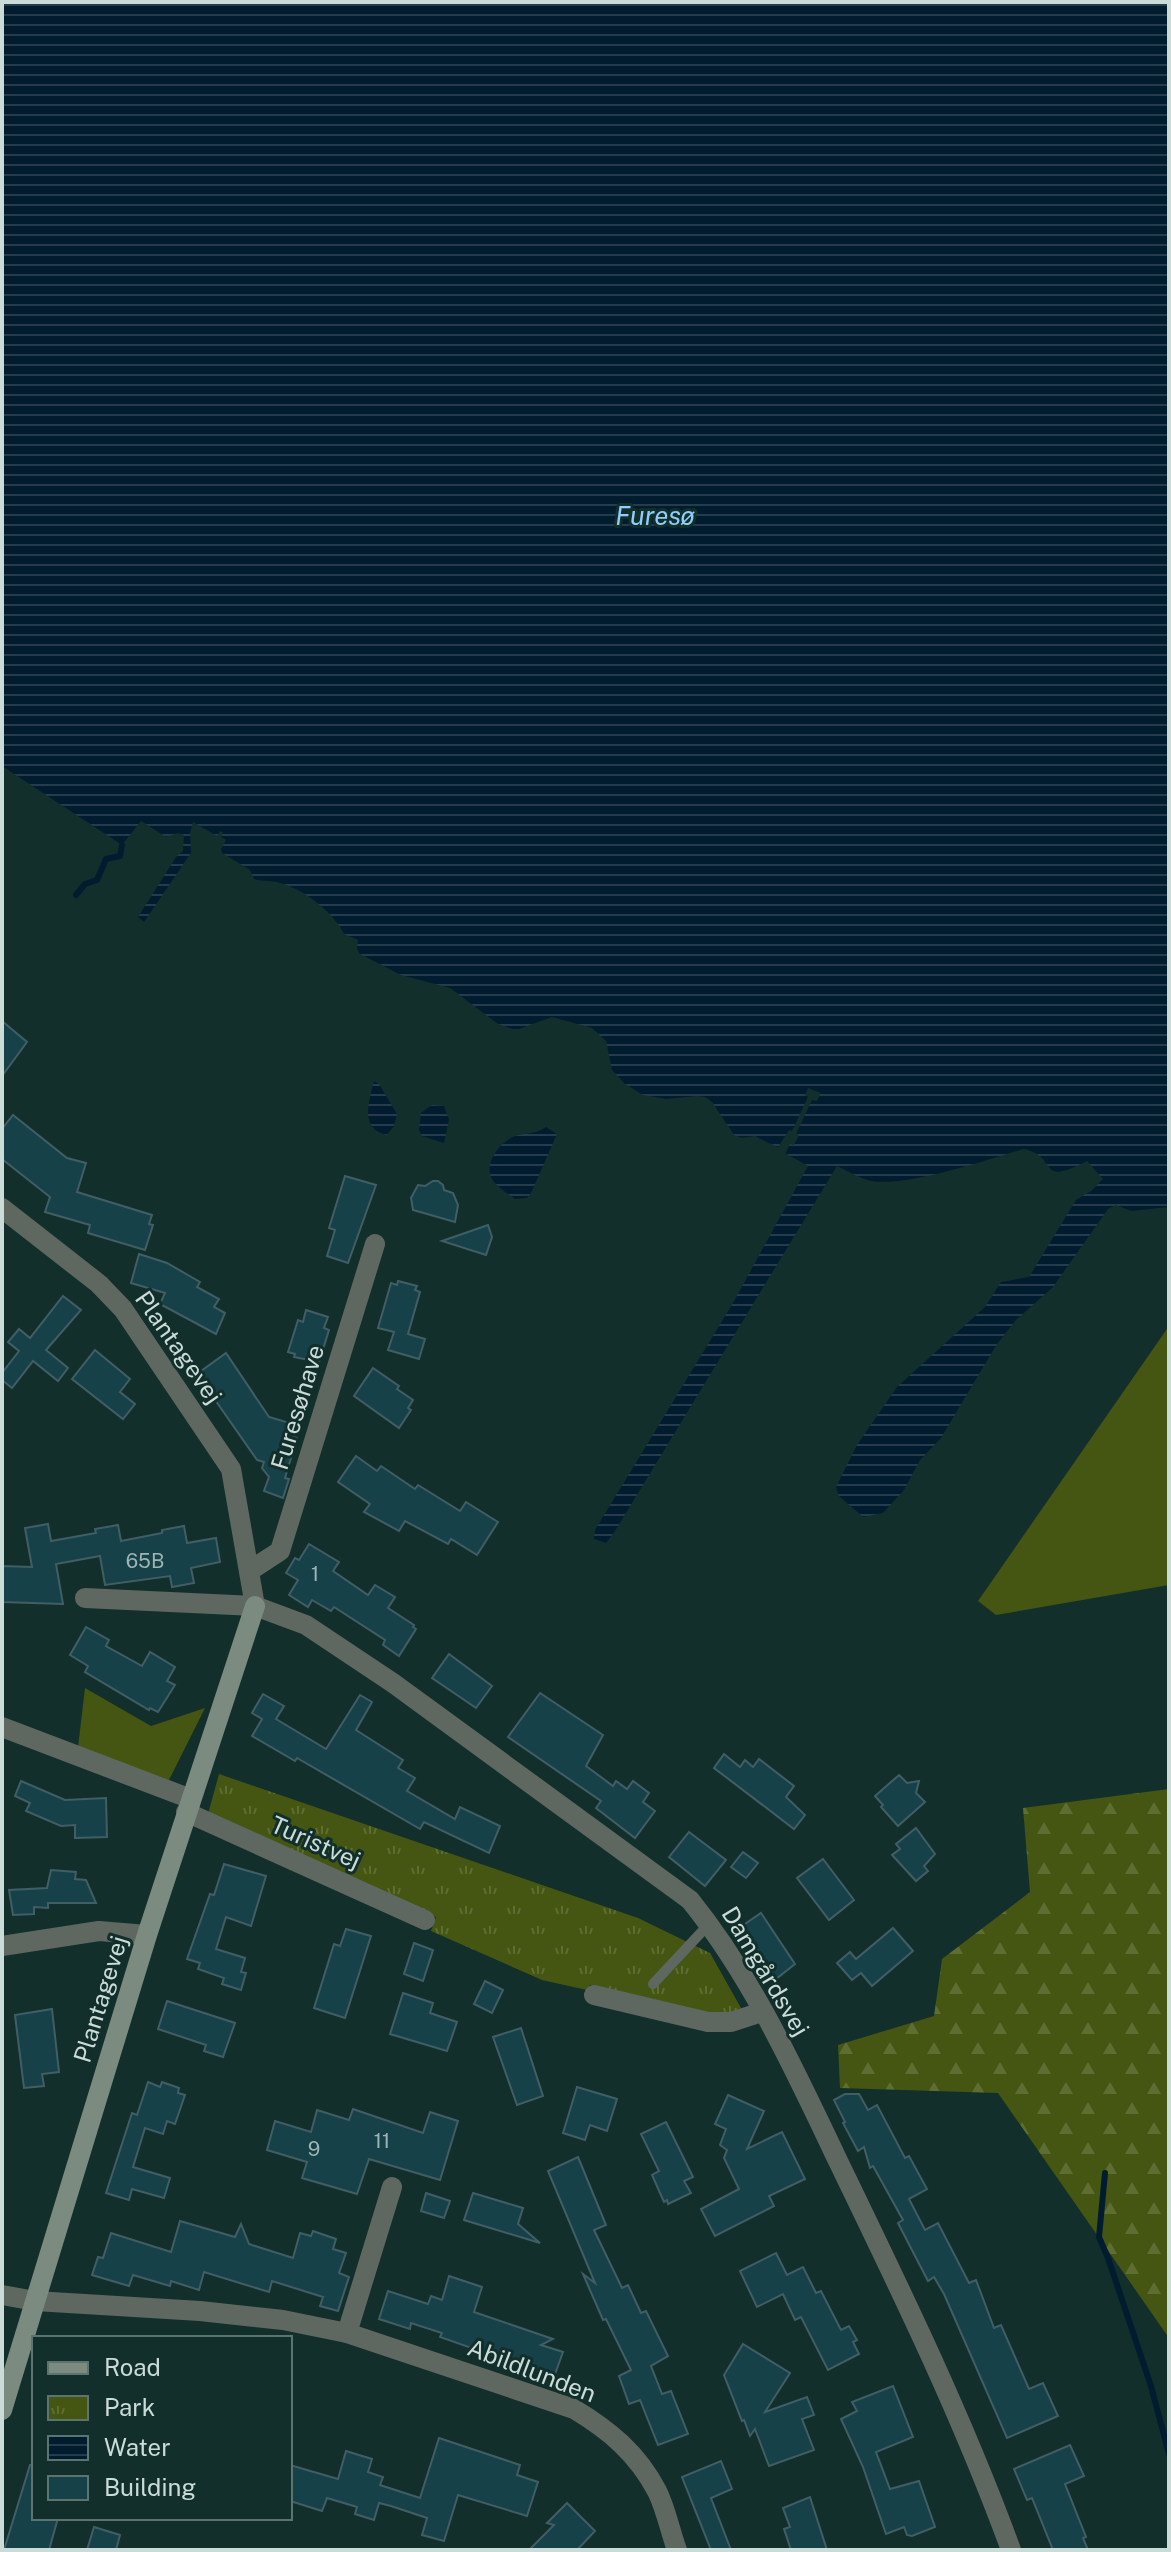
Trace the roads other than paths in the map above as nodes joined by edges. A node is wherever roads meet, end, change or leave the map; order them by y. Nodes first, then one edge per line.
1 (2, 1208) edge
2 (375, 1244) dead end
3 (251, 1570) junction
4 (85, 1598) dead end
5 (255, 1606) junction
6 (2, 1727) edge
7 (188, 1805) junction
8 (425, 1920) dead end
9 (709, 1924) junction
10 (147, 1935) junction
11 (2, 1946) edge
12 (653, 1984) dead end
13 (594, 1995) dead end
14 (762, 2012) junction
15 (392, 2187) dead end
16 (2, 2295) edge
17 (35, 2301) junction
18 (347, 2333) junction
19 (2, 2410) edge
20 (677, 2550) edge
21 (1011, 2550) edge

1 - 3 street, Plantagevej
2 - 3 street, Furesøhave
3 - 5 street, Plantagevej
4 - 5 street
5 - 7 street, Plantagevej
5 - 9 street, Damgårdsvej
6 - 7 street, Turistvej
7 - 8 street, Turistvej
7 - 10 street, Plantagevej
9 - 12 lane
9 - 14 street, Damgårdsvej
10 - 11 street
10 - 17 street, Plantagevej
13 - 14 street
14 - 21 street, Damgårdsvej
15 - 18 street
16 - 17 street, Abildlunden
17 - 18 street, Abildlunden
17 - 19 street, Plantagevej
18 - 20 street, Abildlunden

